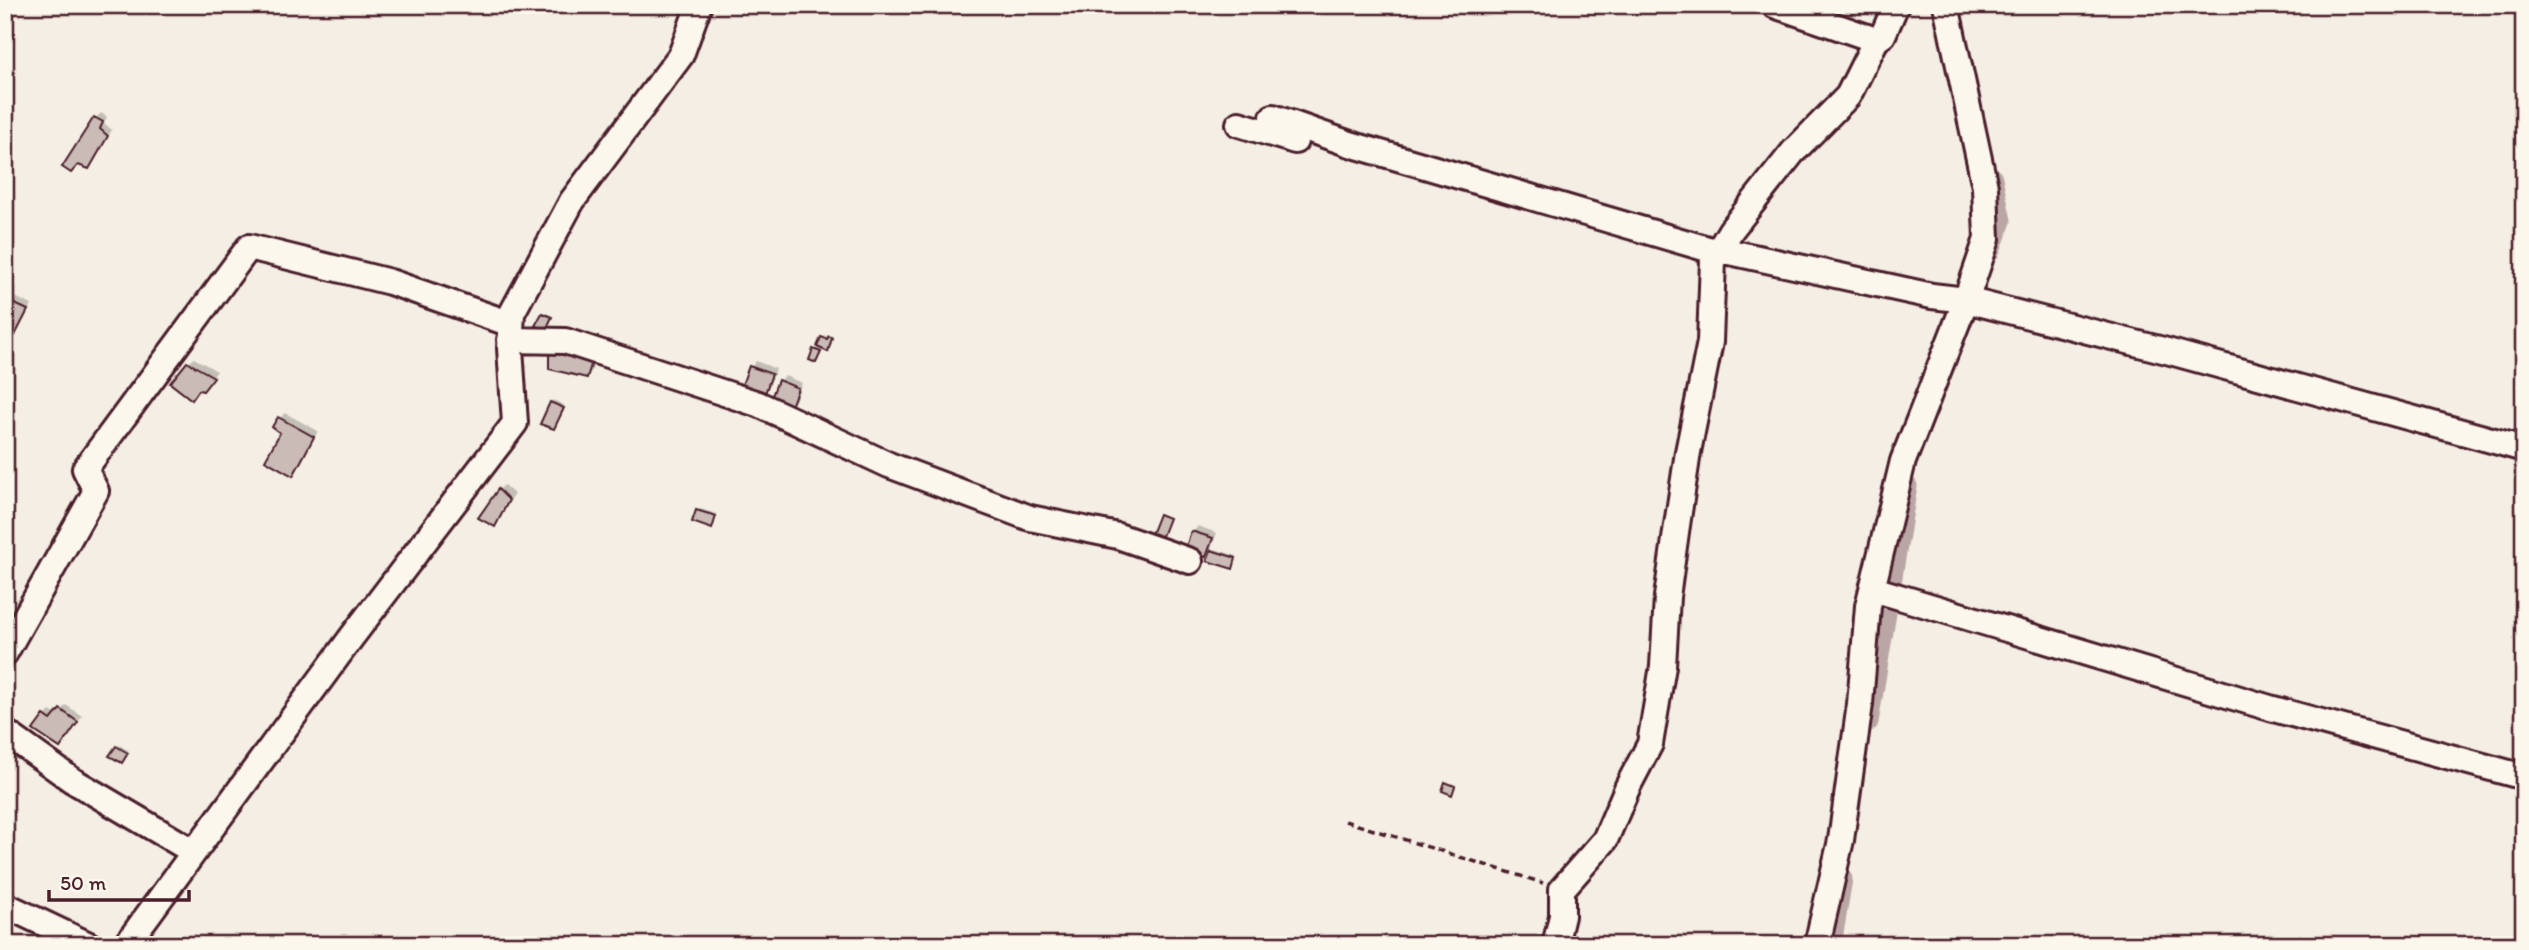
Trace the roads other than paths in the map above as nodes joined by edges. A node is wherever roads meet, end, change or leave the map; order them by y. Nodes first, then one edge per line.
1 (699, 5) edge
2 (1774, 5) edge
3 (1896, 5) edge
4 (1946, 5) edge
5 (1876, 40) junction
6 (1273, 117) dead end
7 (1239, 124) dead end
8 (1449, 173) junction
9 (1718, 252) junction
10 (1966, 300) junction
11 (511, 332) junction
12 (2524, 449) edge
13 (1190, 562) dead end
14 (1873, 589) junction
15 (5, 653) edge
16 (5, 732) edge
17 (2524, 778) edge
18 (194, 852) junction
19 (5, 905) edge
20 (89, 945) edge
21 (125, 945) edge
22 (1555, 945) edge
23 (1817, 945) edge

1 - 11 street
2 - 5 street
3 - 5 street
4 - 10 street
5 - 9 street
6 - 8 street
7 - 8 street
8 - 9 street
9 - 10 street
9 - 22 street
10 - 12 street
10 - 14 street
11 - 13 street
11 - 15 street
11 - 18 street
14 - 17 street
14 - 23 street
16 - 18 street
18 - 21 street
19 - 20 street

